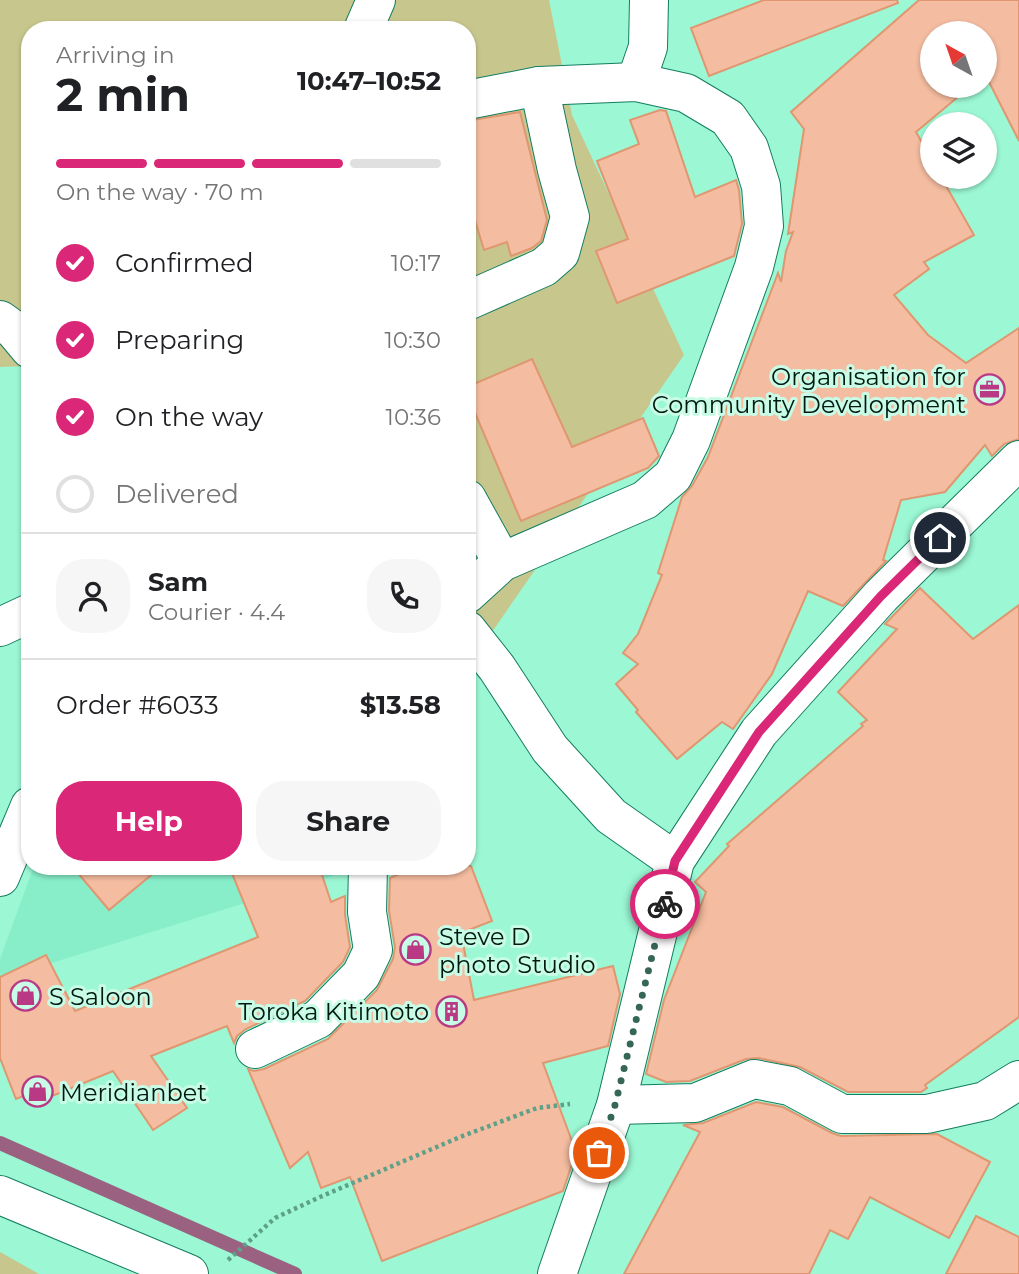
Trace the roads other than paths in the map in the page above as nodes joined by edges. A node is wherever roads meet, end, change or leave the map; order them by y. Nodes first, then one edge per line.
1 (376, 0) edge
2 (649, 0) edge
3 (367, 21) edge
4 (636, 82) junction
5 (540, 86) junction
6 (476, 98) edge
7 (476, 297) edge
8 (0, 320) edge
9 (21, 338) edge
10 (1019, 460) edge
11 (476, 515) edge
12 (502, 562) junction
13 (476, 586) edge
14 (21, 617) edge
15 (0, 627) edge
16 (476, 641) edge
17 (21, 827) edge
18 (675, 861) junction
19 (368, 875) edge
20 (0, 877) edge
21 (255, 1049) dead end
22 (1019, 1080) edge
23 (615, 1105) junction
24 (0, 1195) edge
25 (205, 1270) edge
26 (557, 1274) edge

1 - 3 street
2 - 4 street
4 - 5 street
4 - 12 street
5 - 6 street
5 - 7 street
8 - 9 street
10 - 18 street
11 - 12 street
12 - 13 street
14 - 15 street
16 - 18 street
17 - 20 street
18 - 23 street
19 - 21 street
22 - 23 street
23 - 26 street
24 - 25 street

